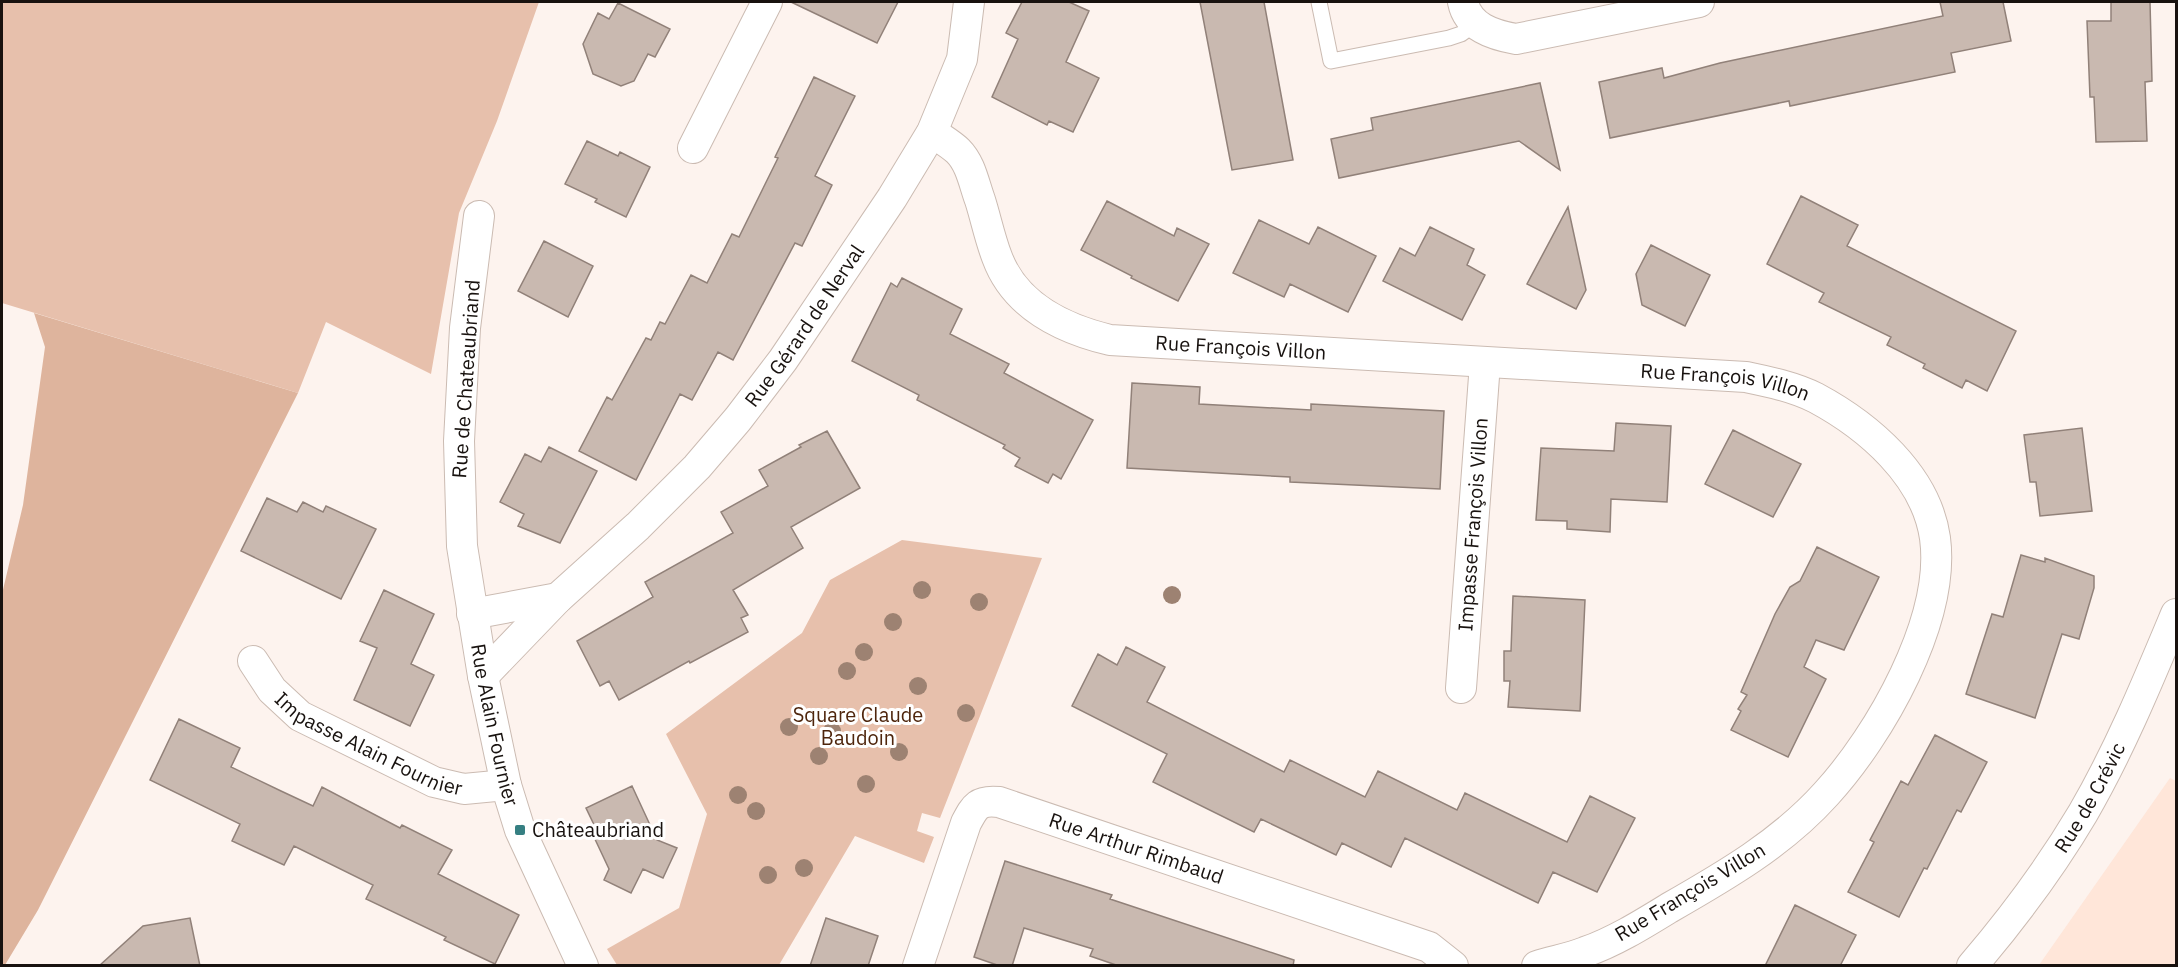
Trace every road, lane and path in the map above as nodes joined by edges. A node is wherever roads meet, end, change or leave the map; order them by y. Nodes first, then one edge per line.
1 (766, 2) edge
2 (969, 2) edge
3 (1319, 2) edge
4 (1699, 2) edge
5 (1469, 13) edge
6 (932, 132) junction
7 (693, 148) dead end
8 (479, 216) dead end
9 (1485, 363) junction
10 (558, 598) junction
11 (472, 614) junction
12 (2176, 614) edge
13 (253, 661) dead end
14 (483, 676) junction
15 (1461, 688) dead end
16 (506, 785) junction
17 (1590, 959) edge
18 (584, 966) edge
19 (918, 966) edge
20 (1453, 966) edge
21 (1537, 966) edge
22 (1972, 966) edge

1 - 7 street
2 - 6 street, Rue Gérard de Nerval
3 - 5 lane
4 - 5 street
6 - 9 street, Rue François Villon
6 - 10 street, Rue Gérard de Nerval
8 - 11 street, Rue de Chateaubriand
9 - 15 street, Impasse François Villon
9 - 17 street, Rue François Villon
10 - 11 street
10 - 14 street, Rue Gérard de Nerval
11 - 14 street, Rue Alain Fournier
12 - 22 street, Rue de Crévic
13 - 16 street, Impasse Alain Fournier
14 - 16 street, Rue Alain Fournier
16 - 18 street, Rue Alain Fournier
17 - 21 street, Rue François Villon
19 - 20 street, Rue Arthur Rimbaud

